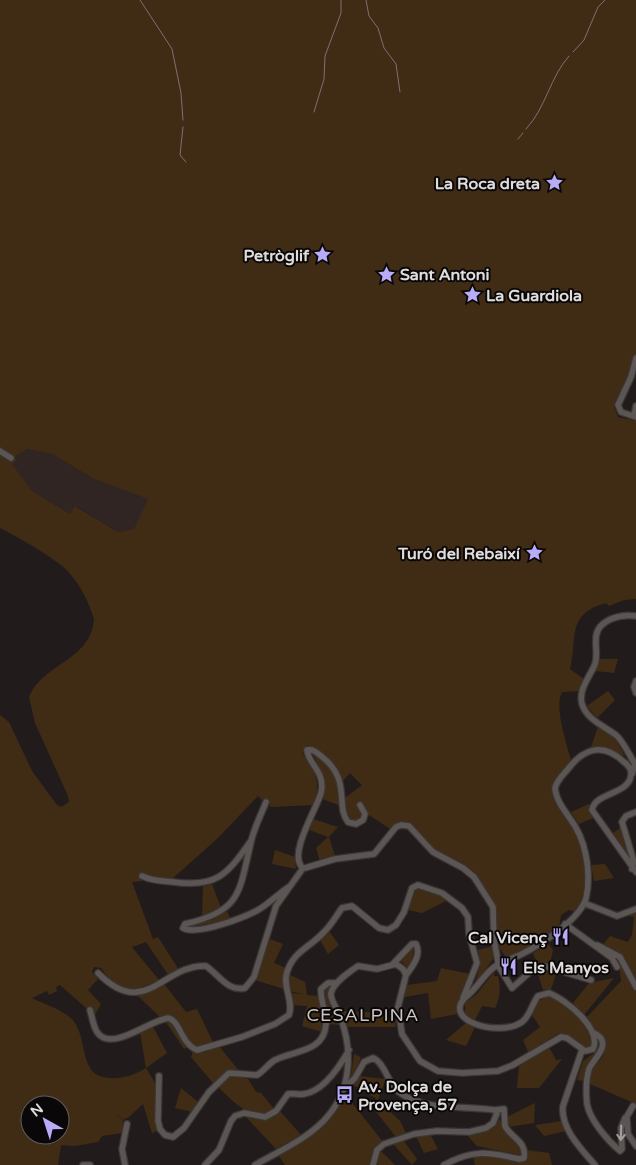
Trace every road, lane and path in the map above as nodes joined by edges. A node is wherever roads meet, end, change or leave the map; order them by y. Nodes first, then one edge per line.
1 (636, 358) edge
2 (636, 406) edge
3 (635, 416) edge
4 (0, 451) edge
5 (11, 458) dead end
6 (636, 616) edge
7 (636, 682) edge
8 (636, 693) edge
9 (631, 776) junction
10 (266, 802) dead end
11 (360, 805) dead end
12 (636, 812) edge
13 (252, 840) junction
14 (302, 868) junction
15 (634, 871) edge
16 (142, 876) dead end
17 (290, 886) junction
18 (584, 903) junction
19 (636, 909) edge
20 (565, 924) junction
21 (593, 943) junction
22 (393, 964) junction
23 (498, 964) junction
24 (617, 967) dead end
25 (98, 973) dead end
26 (406, 975) junction
27 (591, 980) dead end
28 (336, 983) junction
29 (636, 987) edge
30 (512, 988) junction
31 (508, 995) dead end
32 (462, 1000) junction
33 (90, 1010) dead end
34 (592, 1032) junction
35 (349, 1050) junction
36 (582, 1050) junction
37 (159, 1076) dead end
38 (341, 1091) junction
39 (633, 1106) dead end
40 (495, 1110) junction
41 (626, 1118) junction
42 (127, 1124) dead end
43 (636, 1146) edge
44 (83, 1165) edge
45 (90, 1165) edge
46 (125, 1165) edge
47 (205, 1165) edge
48 (254, 1165) edge
49 (373, 1165) edge
50 (444, 1165) edge
51 (595, 1165) edge

1 - 3 street
2 - 3 street
4 - 5 street
6 - 9 street
7 - 8 street
9 - 15 street
9 - 18 street
10 - 13 street
11 - 14 street
12 - 15 street
13 - 16 street
13 - 17 street
14 - 17 street
14 - 23 street
17 - 25 street
18 - 19 street
18 - 20 street
20 - 21 street
20 - 23 street
21 - 24 street
21 - 29 street
22 - 26 street
22 - 26 street
22 - 28 street
23 - 30 street
23 - 32 street
26 - 36 street
27 - 30 street
28 - 35 street
28 - 37 street
30 - 31 street
32 - 33 street
32 - 34 street
34 - 36 street
41 -> 34 street
35 - 38 street
35 - 47 street
36 - 51 street
38 - 40 street
38 - 48 street
39 - 41 street
40 - 49 street
40 - 50 street
41 - 43 street
42 - 46 street
44 - 45 street

